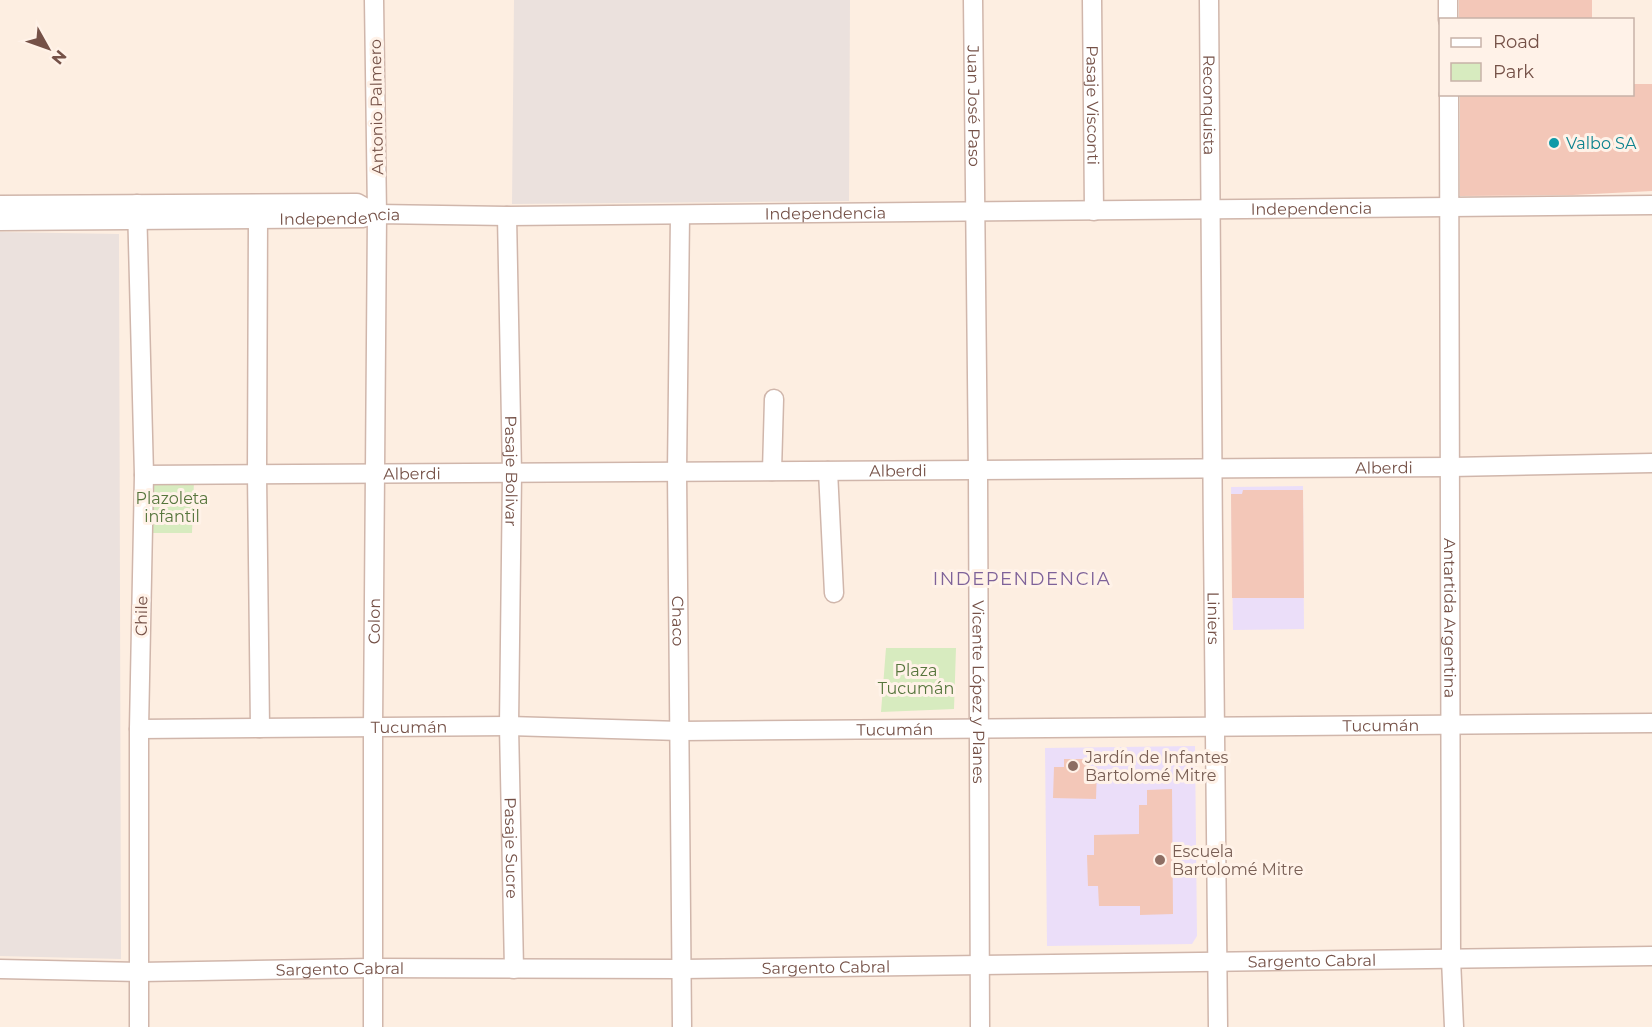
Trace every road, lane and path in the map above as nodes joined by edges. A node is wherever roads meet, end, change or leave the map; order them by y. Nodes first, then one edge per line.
1 (374, 0) edge
2 (973, 0) edge
3 (1092, 0) edge
4 (1209, 0) edge
5 (1448, 0) edge
6 (1448, 18) edge
7 (1449, 96) edge
8 (0, 204) edge
9 (1652, 205) edge
10 (1450, 208) junction
11 (1210, 210) junction
12 (1094, 211) junction
13 (137, 212) junction
14 (975, 212) junction
15 (377, 214) junction
16 (680, 215) junction
17 (507, 216) junction
18 (258, 218) junction
19 (0, 220) edge
20 (774, 399) dead end
21 (1652, 464) edge
22 (1451, 467) junction
23 (1211, 469) junction
24 (978, 470) junction
25 (772, 471) junction
26 (828, 471) junction
27 (677, 472) junction
28 (512, 473) junction
29 (257, 474) junction
30 (376, 474) junction
31 (144, 475) junction
32 (834, 593) dead end
33 (1652, 723) edge
34 (509, 726) junction
35 (1451, 726) junction
36 (373, 727) junction
37 (1216, 727) junction
38 (261, 728) junction
39 (139, 729) junction
40 (978, 729) junction
41 (680, 731) junction
42 (1652, 956) edge
43 (1451, 959) junction
44 (1218, 963) junction
45 (979, 964) junction
46 (372, 968) junction
47 (0, 969) edge
48 (514, 969) junction
49 (681, 969) junction
50 (141, 972) junction
51 (140, 1027) edge
52 (373, 1027) edge
53 (682, 1027) edge
54 (980, 1027) edge
55 (1218, 1027) edge
56 (1454, 1027) edge

1 - 15 street, Antonio Palmero
2 - 14 street, Juan José Paso
3 - 12 street, Pasaje Visconti
4 - 11 street, Reconquista
5 - 6 street
7 - 10 street, Antartida Argentina
8 - 13 street
9 - 10 street, Independencia
10 - 11 street, Independencia
10 - 22 street, Antartida Argentina
11 - 12 street, Independencia
11 - 23 street, Liniers
12 - 14 street, Independencia
13 - 15 street
13 - 18 street, Independencia
13 - 19 street, Independencia
13 - 31 street, Chile
14 - 16 street, Independencia
14 - 24 street, Vicente López y Planes
15 - 17 street, Independencia
15 - 18 street, Independencia
15 - 30 street, Colon
16 - 17 street, Independencia
16 - 27 street, Chaco
17 - 28 street, Pasaje Bolivar
18 - 29 street
20 - 25 street
21 - 22 street, Alberdi
22 - 23 street, Alberdi
22 - 35 street, Antartida Argentina
23 - 24 street, Alberdi
23 - 37 street, Liniers
24 - 26 street, Alberdi
24 - 40 street, Vicente López y Planes
25 - 26 street, Alberdi
25 - 27 street, Alberdi
26 - 32 street
27 - 28 street, Alberdi
27 - 41 street, Chaco
28 - 30 street, Alberdi
28 - 34 street, Pasaje Bolivar
29 - 30 street, Alberdi
29 - 31 street, Alberdi
29 - 38 street
30 - 36 street, Colon
31 - 39 street, Chile
33 - 35 street, Tucumán
34 - 36 street, Tucumán
34 - 41 street, Tucumán
34 - 48 street, Pasaje Sucre
35 - 37 street, Tucumán
35 - 43 street, Antartida Argentina
36 - 38 street, Tucumán
36 - 46 street, Colon
37 - 40 street, Tucumán
37 - 44 street, Liniers
38 - 39 street, Tucumán
39 - 50 street, Chile
40 - 41 street, Tucumán
40 - 45 street, Vicente López y Planes
41 - 49 street, Chaco
42 - 43 street, Sargento Cabral
43 - 44 street, Sargento Cabral
43 - 56 street, Antartida Argentina
44 - 45 street, Sargento Cabral
44 - 55 street, Liniers
45 - 49 street, Sargento Cabral
45 - 54 street, Vicente López y Planes
46 - 48 street, Sargento Cabral
46 - 50 street, Sargento Cabral
46 - 52 street, Colon
47 - 50 street, Sargento Cabral
48 - 49 street, Sargento Cabral
49 - 53 street, Chaco
50 - 51 street, Chile

